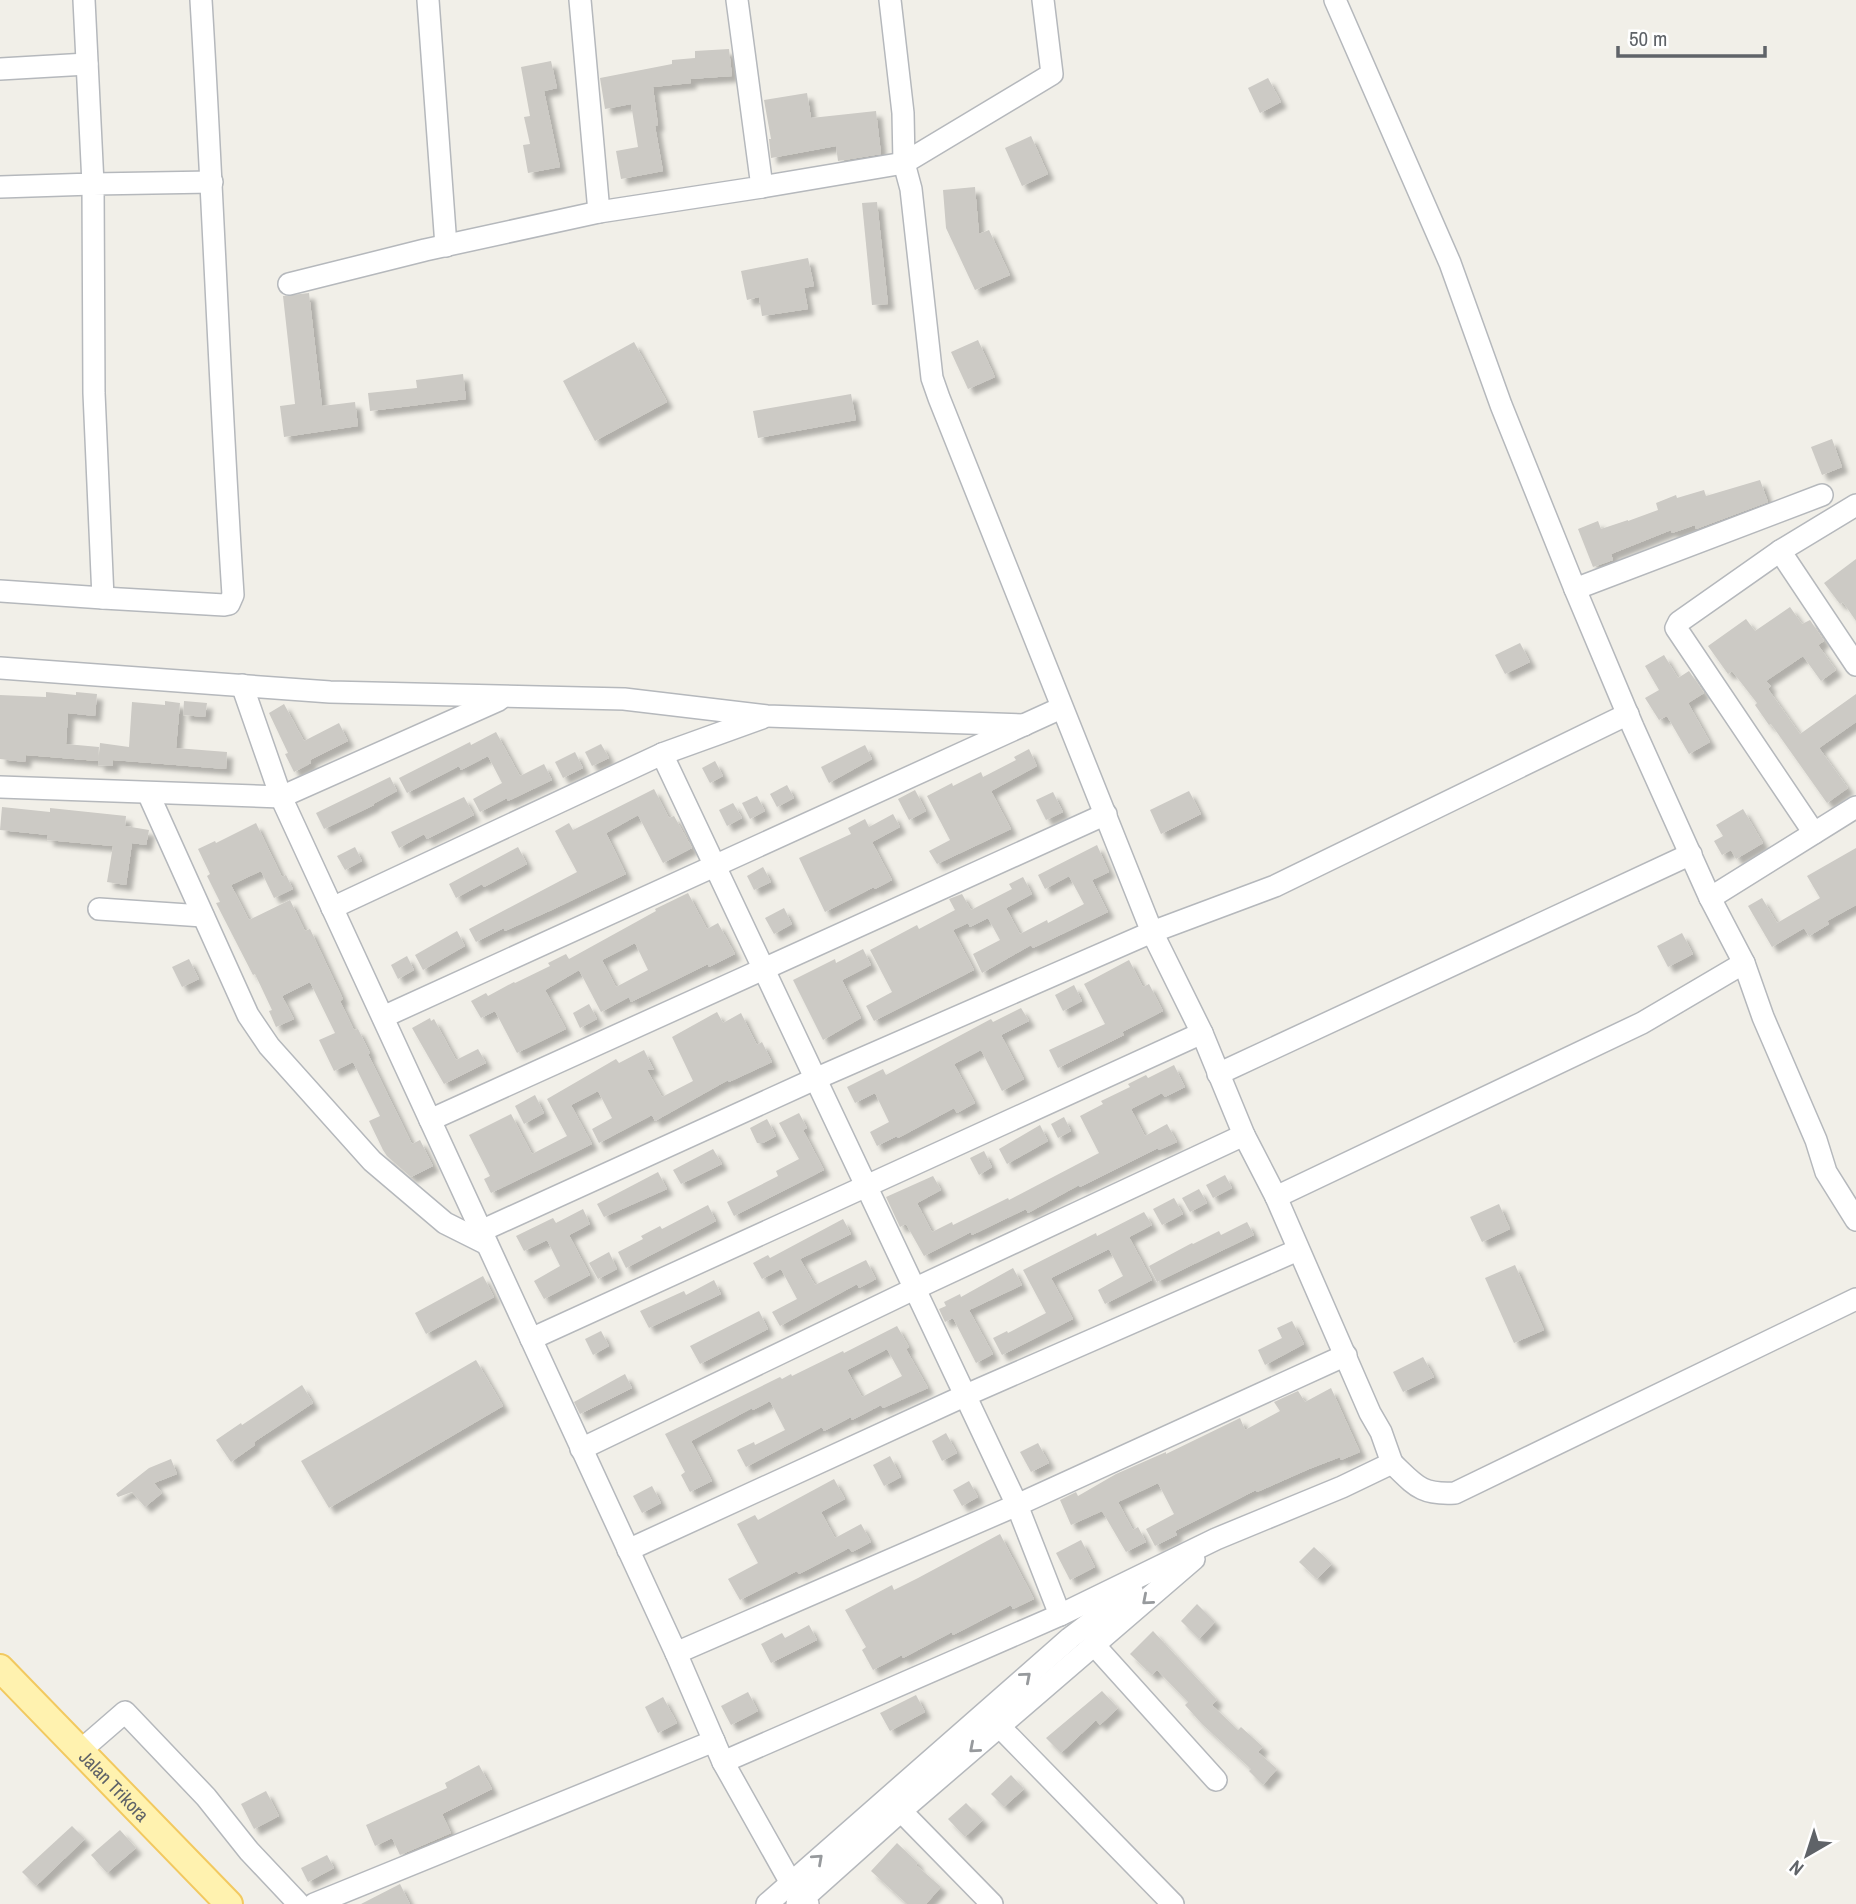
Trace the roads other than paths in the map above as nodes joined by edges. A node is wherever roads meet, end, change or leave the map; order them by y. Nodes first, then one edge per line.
1 (84, 0) edge
2 (201, 0) edge
3 (428, 0) edge
4 (580, 0) edge
5 (737, 0) edge
6 (890, 0) edge
7 (1043, 0) edge
8 (1335, 0) edge
9 (87, 64) junction
10 (0, 69) edge
11 (904, 163) junction
12 (212, 182) junction
13 (93, 184) junction
14 (0, 187) edge
15 (762, 187) junction
16 (599, 212) junction
17 (446, 246) junction
18 (289, 284) dead end
19 (1822, 495) dead end
20 (1856, 505) edge
21 (1780, 551) junction
22 (1575, 589) junction
23 (0, 591) edge
24 (103, 598) junction
25 (1856, 665) edge
26 (0, 668) edge
27 (242, 685) junction
28 (506, 697) junction
29 (1061, 708) junction
30 (1628, 714) junction
31 (767, 716) junction
32 (1024, 725) junction
33 (662, 754) junction
34 (0, 787) edge
35 (148, 793) junction
36 (281, 797) junction
37 (1856, 807) edge
38 (1106, 814) junction
39 (1814, 833) junction
40 (1690, 854) junction
41 (714, 866) junction
42 (1710, 898) junction
43 (332, 908) junction
44 (99, 909) dead end
45 (204, 916) junction
46 (1152, 932) junction
47 (1744, 963) junction
48 (763, 968) junction
49 (383, 1017) junction
50 (1202, 1033) junction
51 (1218, 1074) junction
52 (815, 1079) junction
53 (430, 1120) junction
54 (1244, 1135) junction
55 (865, 1185) junction
56 (1276, 1197) junction
57 (1856, 1220) edge
58 (484, 1237) junction
59 (1298, 1250) junction
60 (914, 1289) junction
61 (1856, 1299) edge
62 (530, 1339) junction
63 (1346, 1355) junction
64 (964, 1396) junction
65 (581, 1449) junction
66 (1392, 1463) junction
67 (1017, 1505) junction
68 (1216, 1539) junction
69 (628, 1550) junction
70 (1167, 1564) junction
71 (1060, 1615) junction
72 (1095, 1646) junction
73 (676, 1653) junction
74 (0, 1668) edge
75 (999, 1726) junction
76 (714, 1741) junction
77 (80, 1751) junction
78 (723, 1762) junction
79 (1216, 1780) dead end
80 (901, 1811) junction
81 (800, 1897) edge
82 (229, 1904) edge
83 (299, 1904) edge
84 (314, 1904) edge
85 (767, 1904) edge
86 (992, 1904) edge
87 (1173, 1904) edge

1 - 9 street
2 - 12 street
3 - 17 street
4 - 16 street
5 - 15 street
6 - 11 street
7 - 11 street
8 - 22 street
9 - 10 street
9 - 13 street
11 - 15 street
11 - 29 street
12 - 13 street
12 - 24 street
13 - 14 street
13 - 24 street
15 - 16 street
16 - 17 street
17 - 18 street
19 - 22 street
20 - 21 street
21 - 25 street
21 - 39 street
22 - 30 street
23 - 24 street
26 - 27 street
27 - 28 street
27 - 36 street
28 - 31 street
28 - 36 street
29 - 32 street
29 - 38 street
30 - 40 street
30 - 46 street
31 - 32 street
31 - 33 street
32 - 41 street
33 - 41 street
33 - 43 street
34 - 35 street
35 - 36 street
35 - 45 street
36 - 43 street
37 - 39 street
38 - 46 street
38 - 48 street
39 - 42 street
40 - 42 street
40 - 51 street
41 - 48 street
41 - 49 street
42 - 47 street
43 - 49 street
44 - 45 street
45 - 58 street
46 - 50 street
46 - 52 street
47 - 56 street
47 - 57 street
48 - 52 street
48 - 53 street
49 - 53 street
50 - 51 street
50 - 55 street
51 - 54 street
52 - 55 street
52 - 58 street
53 - 58 street
54 - 56 street
54 - 60 street
55 - 60 street
55 - 62 street
56 - 59 street
58 - 62 street
59 - 63 street
59 - 64 street
60 - 64 street
60 - 65 street
61 - 66 street
62 - 65 street
63 - 66 street
63 - 67 street
64 - 67 street
64 - 69 street
65 - 69 street
66 - 68 street
67 - 71 street
67 - 73 street
68 - 70 street
68 -> 72 street
69 - 73 street
70 - 71 street
81 -> 70 street
71 - 78 street
72 - 75 street
72 - 79 street
73 - 76 street
74 - 77 main road, Jalan Trikora
75 -> 80 street
75 - 87 street
76 - 78 street
76 - 84 street
77 - 82 main road, Jalan Trikora
77 - 83 street
78 - 81 street
80 - 81 street
80 - 86 street
81 - 85 street

